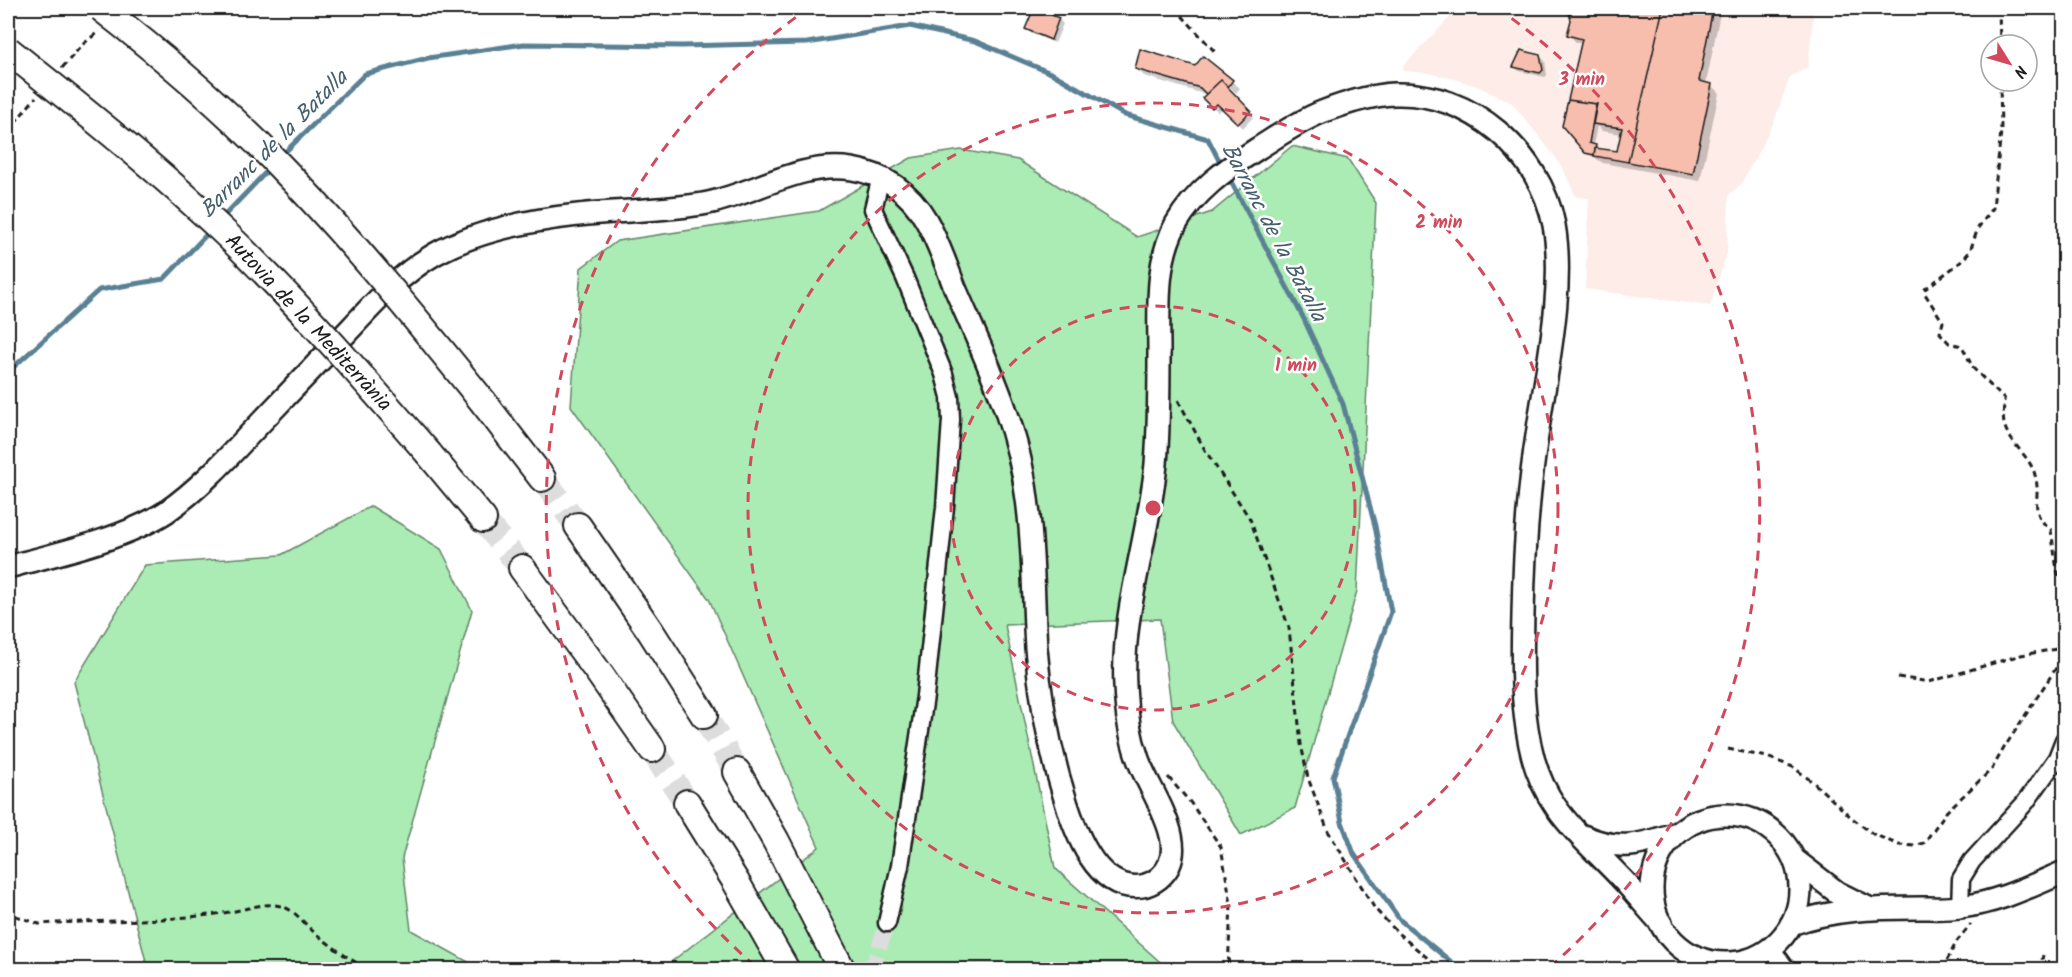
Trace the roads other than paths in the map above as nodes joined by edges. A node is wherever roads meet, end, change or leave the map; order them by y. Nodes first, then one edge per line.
1 (101, 8) edge
2 (8, 50) edge
3 (881, 177) junction
4 (542, 477) tunnel mouth
5 (483, 519) tunnel mouth
6 (578, 526) tunnel mouth
7 (8, 567) edge
8 (522, 568) tunnel mouth
9 (704, 715) tunnel mouth
10 (2064, 740) edge
11 (652, 749) tunnel mouth
12 (737, 772) tunnel mouth
13 (687, 802) tunnel mouth
14 (1575, 832) junction
15 (1679, 832) junction
16 (1795, 860) junction
17 (2064, 872) edge
18 (1869, 908) junction
19 (1960, 908) junction
20 (887, 923) tunnel mouth
21 (1660, 923) junction
22 (1791, 924) junction
23 (1682, 947) junction
24 (1771, 948) junction
25 (1741, 964) edge
26 (786, 969) edge
27 (842, 969) edge
28 (1693, 969) edge
29 (1787, 969) edge

1 - 4 highway, bridge
2 - 5 highway, Autovia de la Mediterrània, bridge
3 - 7 main road
3 - 14 main road
3 - 20 street
6 - 9 highway
8 - 11 highway
10 - 19 street
12 - 27 highway
13 - 26 highway
14 - 15 main road
14 - 21 main road
15 - 16 main road
15 - 21 main road
16 - 18 main road
16 - 22 main road
17 - 19 main road
18 - 19 main road
18 - 22 main road
21 - 23 main road
22 - 24 main road
23 - 25 main road
23 - 28 main road
24 - 25 main road
24 - 29 street

